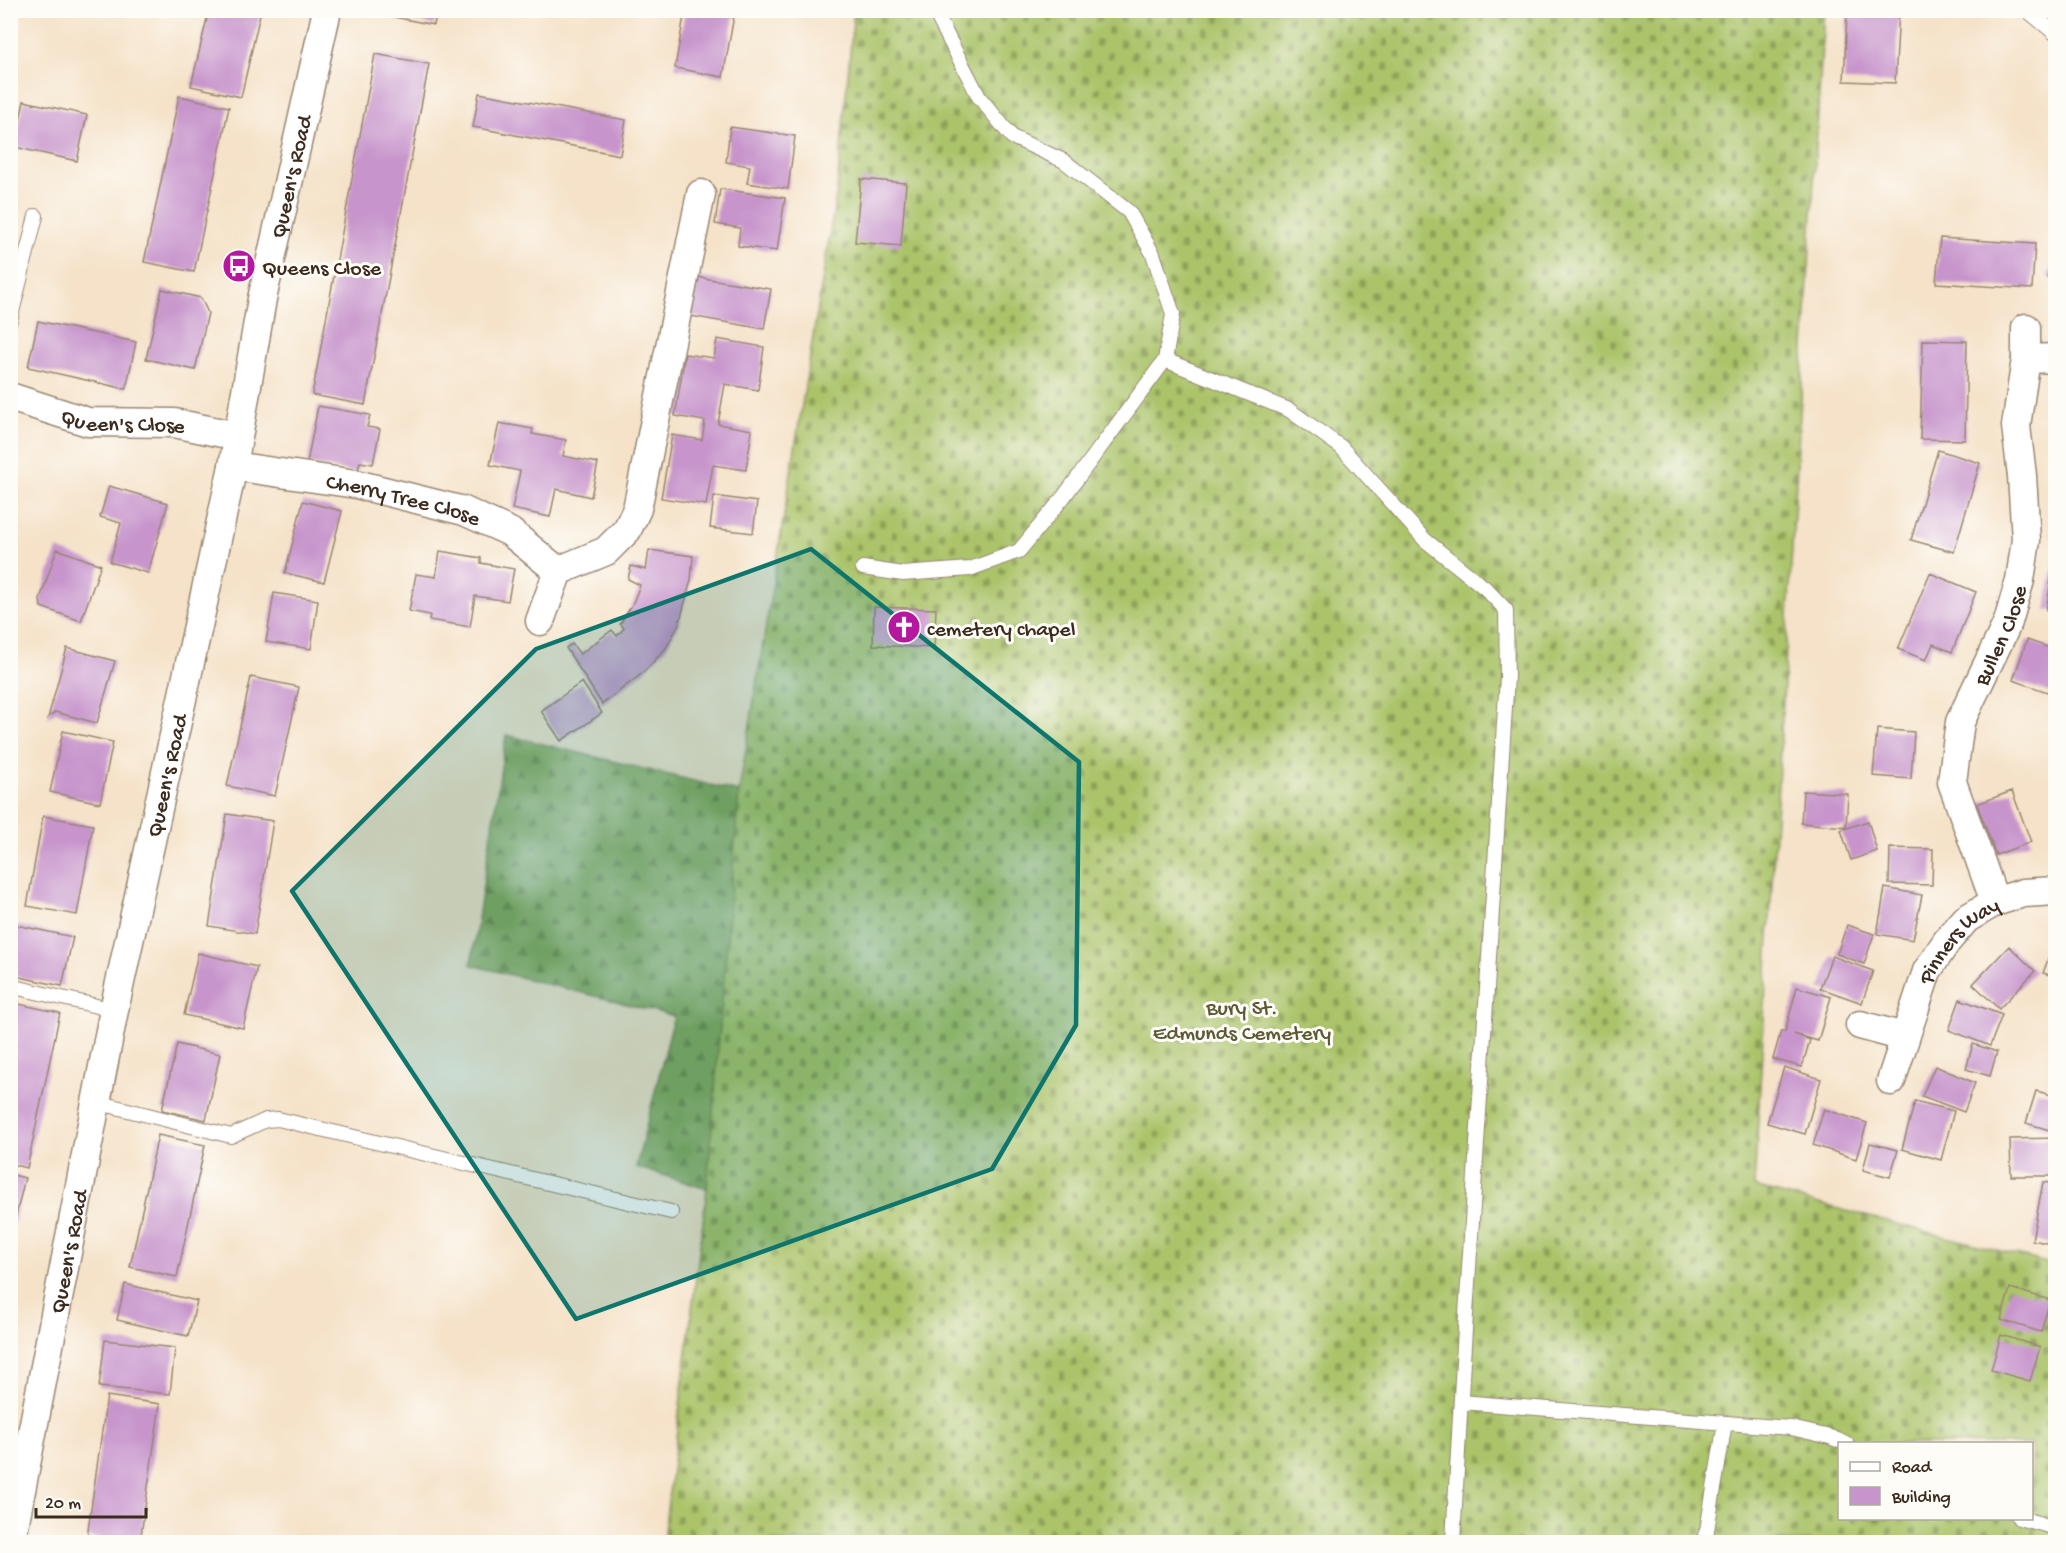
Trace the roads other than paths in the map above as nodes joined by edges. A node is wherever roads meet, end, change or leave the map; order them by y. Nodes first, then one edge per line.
1 (327, 10) edge
2 (934, 10) edge
3 (2027, 10) edge
4 (2055, 34) edge
5 (701, 194) dead end
6 (36, 216) dead end
7 (10, 320) edge
8 (2026, 328) dead end
9 (2055, 358) edge
10 (2026, 359) junction
11 (1165, 360) junction
12 (10, 397) edge
13 (237, 436) junction
14 (233, 466) junction
15 (863, 568) dead end
16 (558, 571) junction
17 (540, 621) dead end
18 (2055, 891) edge
19 (1995, 902) junction
20 (10, 986) edge
21 (114, 1010) junction
22 (1860, 1025) dead end
23 (1904, 1037) junction
24 (1891, 1081) dead end
25 (96, 1102) junction
26 (671, 1212) dead end
27 (1461, 1402) junction
28 (1725, 1423) junction
29 (1843, 1442) edge
30 (14, 1505) edge
31 (2026, 1520) edge
32 (2055, 1528) edge
33 (11, 1542) edge
34 (1453, 1542) edge
35 (1705, 1542) edge

1 - 13 street, Queen's Road
2 - 11 lane
3 - 4 lane
5 - 16 street
6 - 7 lane
8 - 10 street, Bullen Close
9 - 10 street
10 - 19 street, Bullen Close
11 - 15 lane
11 - 27 lane
12 - 13 street, Queen's Close
13 - 14 street, Queen's Road
14 - 16 street, Cherry Tree Close
14 - 21 street, Queen's Road
16 - 17 street
18 - 19 street, Pinners Way
19 - 23 street, Pinners Way
20 - 21 lane
21 - 25 street, Queen's Road
22 - 23 street
23 - 24 street, Pinners Way
25 - 26 lane
25 - 30 street, Queen's Road
27 - 28 lane
27 - 34 lane
28 - 29 lane
28 - 35 lane
30 - 33 street, Queen's Road
31 - 32 lane

